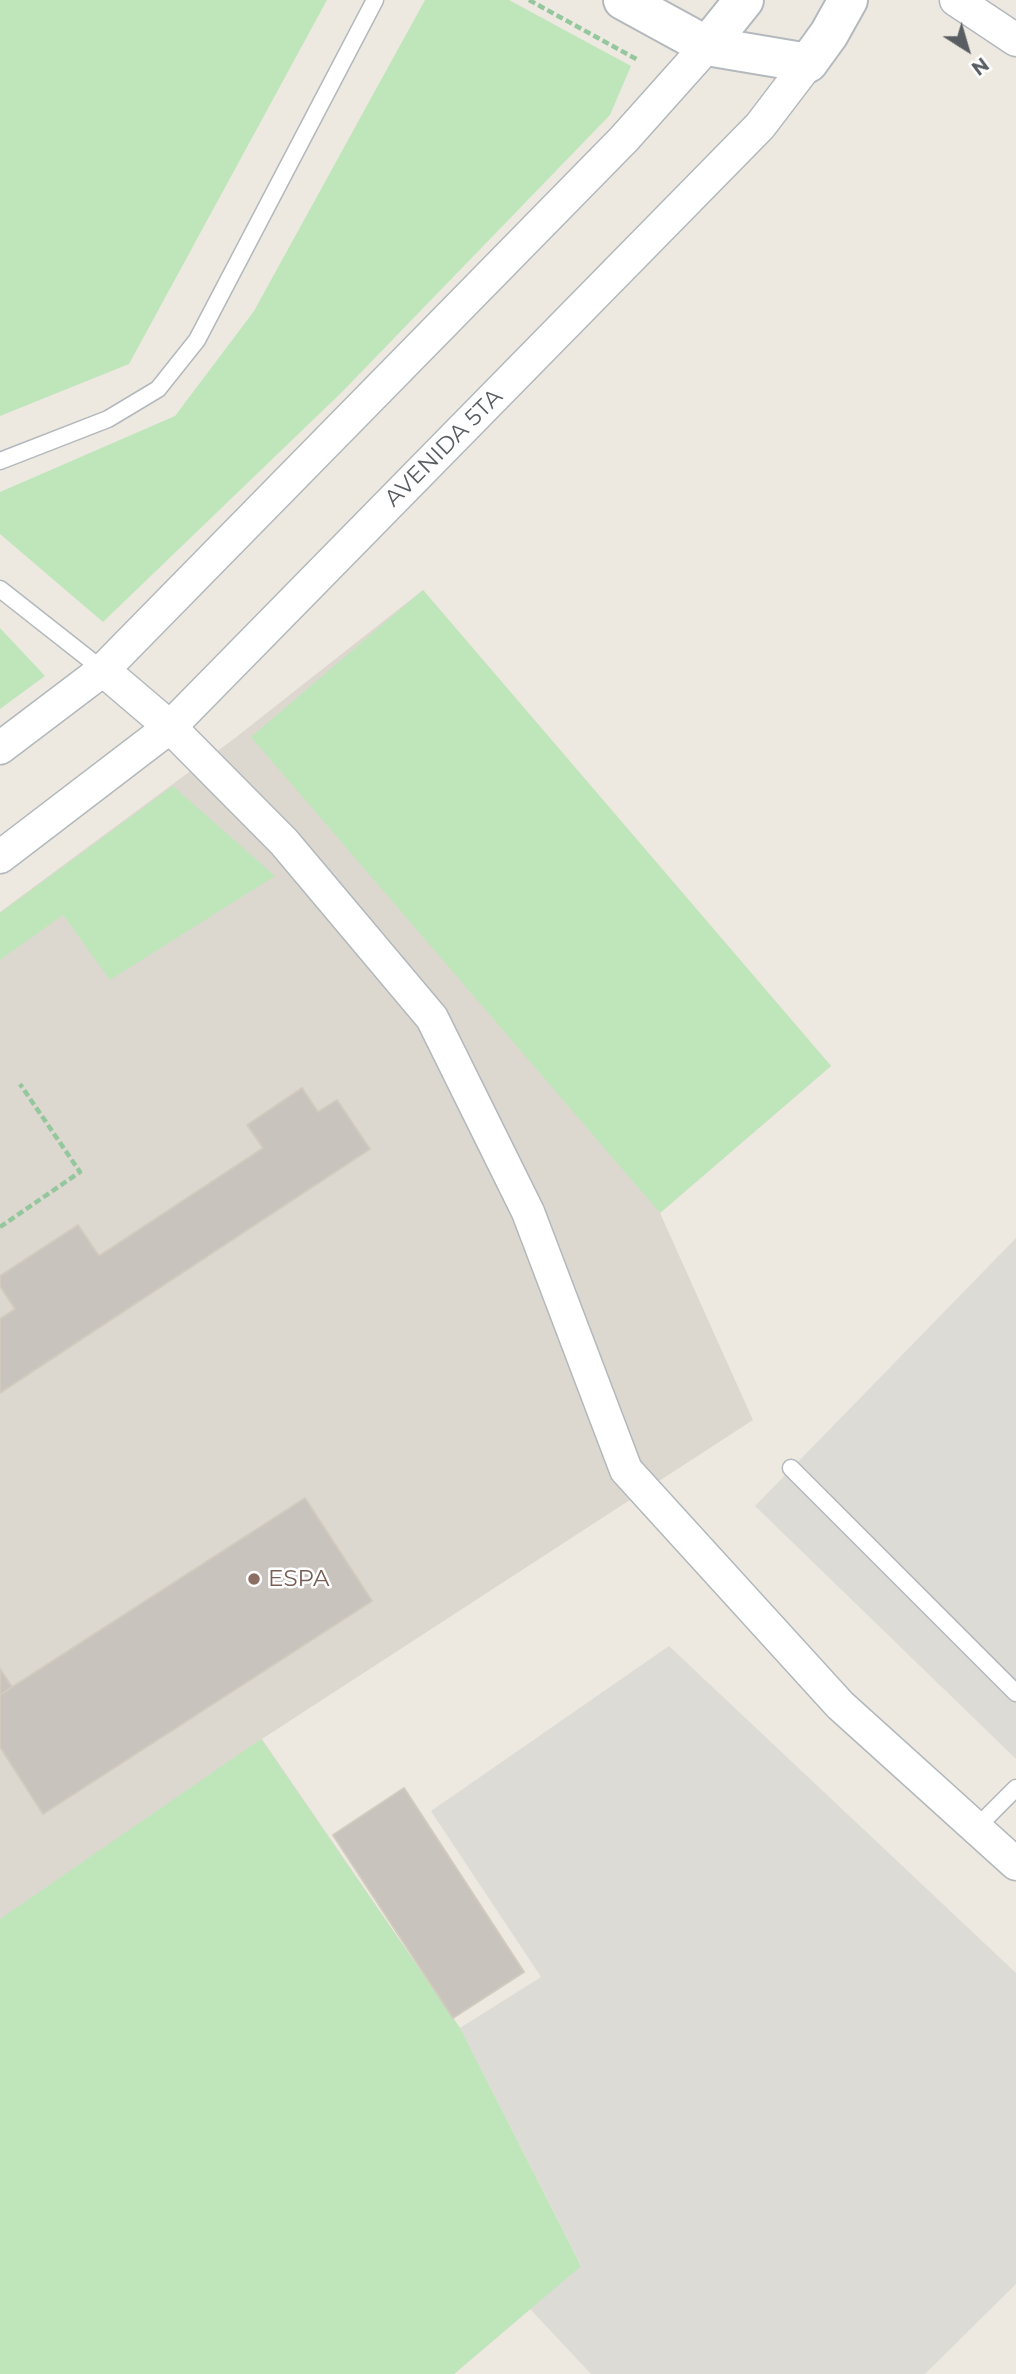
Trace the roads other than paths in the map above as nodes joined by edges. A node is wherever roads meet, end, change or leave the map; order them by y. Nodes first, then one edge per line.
1 (376, 0) edge
2 (623, 0) edge
3 (744, 0) edge
4 (848, 0) edge
5 (956, 0) edge
6 (1016, 40) edge
7 (707, 46) junction
8 (808, 63) junction
9 (0, 461) edge
10 (0, 589) edge
11 (103, 670) junction
12 (170, 727) junction
13 (0, 748) edge
14 (0, 857) edge
15 (791, 1468) dead end
16 (1016, 1693) edge
17 (1016, 1788) edge
18 (976, 1828) junction
19 (1016, 1864) edge

1 - 9 lane
2 - 7 street
3 - 7 street
4 - 8 street, AVENIDA 5TA
5 - 6 street
7 - 8 street
7 - 11 street
8 - 12 street, AVENIDA 5TA
10 - 11 lane
11 - 12 street
11 - 13 street
12 - 14 street, AVENIDA 5TA
12 - 18 street
15 - 16 lane
17 - 18 lane
18 - 19 street

